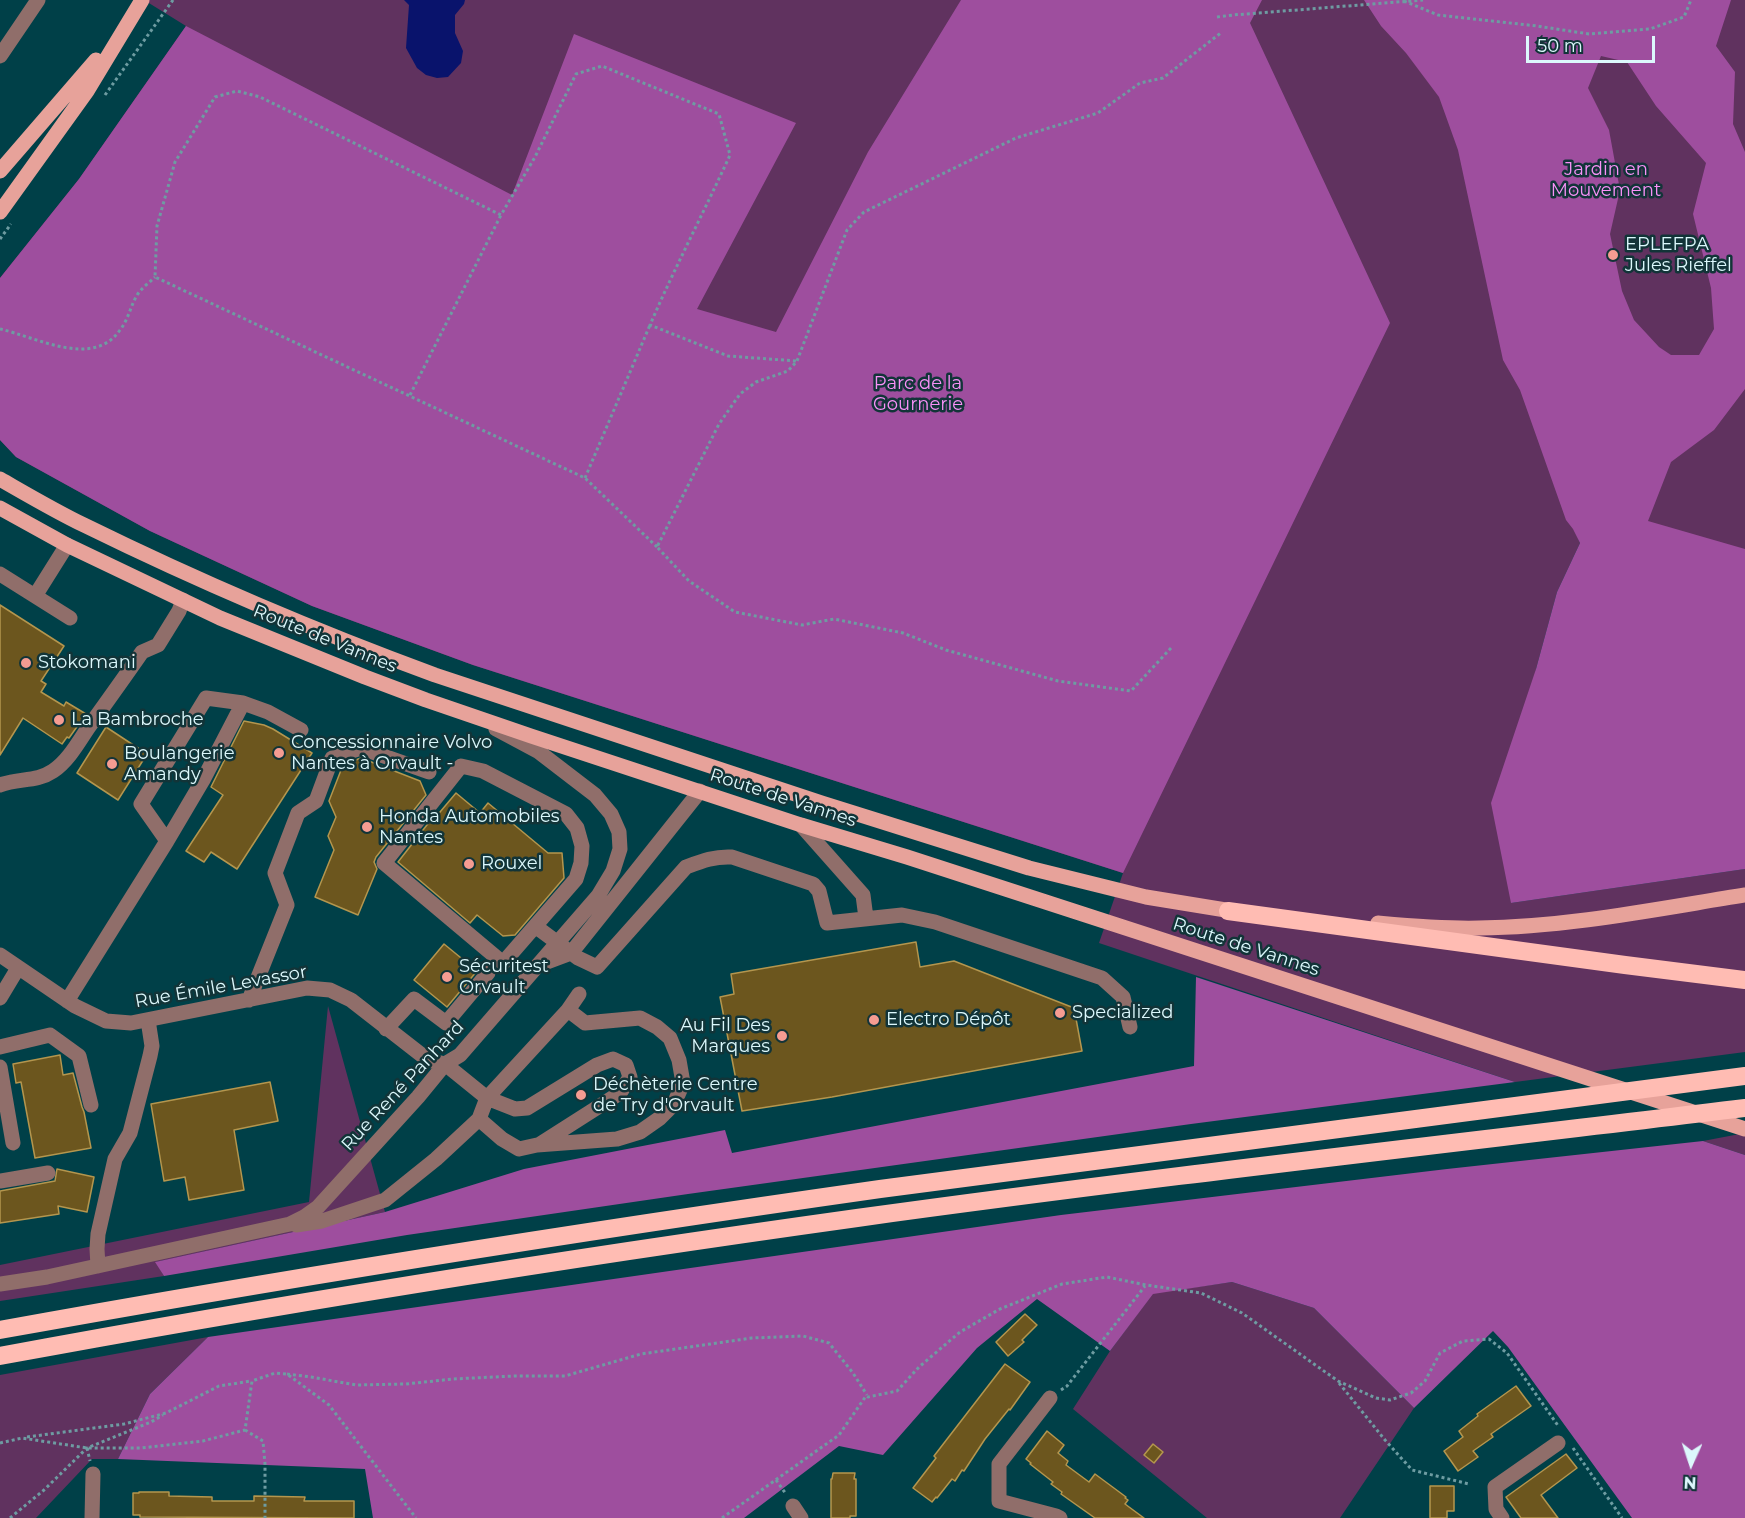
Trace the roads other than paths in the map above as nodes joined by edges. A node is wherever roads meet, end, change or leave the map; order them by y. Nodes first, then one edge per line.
1 (38, 0) edge
2 (142, 0) edge
3 (122, 30) junction
4 (0, 56) edge
5 (0, 171) edge
6 (0, 212) edge
7 (0, 479) edge
8 (0, 508) edge
9 (67, 544) junction
10 (0, 574) edge
11 (35, 596) junction
12 (183, 600) junction
13 (70, 618) dead end
14 (243, 703) junction
15 (470, 714) junction
16 (301, 730) dead end
17 (429, 772) dead end
18 (0, 785) edge
19 (700, 791) junction
20 (801, 825) junction
21 (167, 841) junction
22 (1745, 895) edge
23 (1228, 911) junction
24 (866, 918) junction
25 (535, 926) junction
26 (557, 943) junction
27 (0, 955) edge
28 (574, 955) junction
29 (537, 966) junction
30 (18, 968) junction
31 (488, 973) dead end
32 (1745, 980) edge
33 (579, 994) dead end
34 (0, 998) edge
35 (249, 1000) junction
36 (67, 1001) junction
37 (568, 1010) junction
38 (148, 1020) junction
39 (1130, 1027) dead end
40 (386, 1029) junction
41 (0, 1047) edge
42 (445, 1064) junction
43 (0, 1067) edge
44 (1745, 1076) edge
45 (487, 1098) junction
46 (91, 1105) dead end
47 (1745, 1107) edge
48 (478, 1119) junction
49 (1745, 1129) edge
50 (13, 1143) dead end
51 (537, 1145) junction
52 (48, 1173) dead end
53 (0, 1182) edge
54 (290, 1224) junction
55 (98, 1266) junction
56 (0, 1284) edge
57 (0, 1330) edge
58 (0, 1356) edge
59 (1050, 1398) road end
60 (1564, 1439) road end
61 (93, 1474) dead end
62 (92, 1518) edge
63 (1060, 1518) edge
64 (1502, 1518) edge

1 - 4 street
2 - 3 main road
3 - 5 main road
3 - 6 main road
7 - 23 main road, Route de Vannes
8 - 9 main road, Route de Vannes
9 - 11 street
9 - 12 main road, Route de Vannes
10 - 11 street
11 - 13 street
12 - 15 main road, Route de Vannes
12 - 18 street
14 - 16 street
14 - 21 street
14 - 21 street
15 - 19 main road, Route de Vannes
15 - 26 street, Rue René Panhard
17 - 35 street
19 - 20 main road, Route de Vannes
19 - 28 street, Rue René Panhard
20 - 24 street
20 - 49 main road, Route de Vannes
21 - 36 street
22 - 23 main road, Route de Vannes
23 - 32 highway
24 - 28 street
24 - 39 street
25 - 25 street
25 - 26 street
26 - 28 street
26 - 29 street, Rue René Panhard
27 - 30 street, Rue Émile Levassor
28 - 29 street, Rue René Panhard
29 - 42 street, Rue René Panhard
30 - 34 street
30 - 36 street, Rue Émile Levassor
31 - 40 street
33 - 37 street
35 - 38 street, Rue Émile Levassor
35 - 40 street, Rue Émile Levassor
36 - 38 street, Rue Émile Levassor
37 - 45 street
37 - 51 street
38 - 55 street
40 - 42 street, Rue Émile Levassor
41 - 46 street
42 - 45 street, Rue Émile Levassor
42 - 54 street, Rue René Panhard
43 - 50 street
44 - 57 highway
45 - 48 street
45 - 51 street, Rue Émile Levassor
47 - 58 highway
48 - 51 street
48 - 54 street, Rue René Panhard
52 - 53 street
54 - 55 street, Rue René Panhard
55 - 56 street, Rue René Panhard
59 - 63 street
60 - 64 street
61 - 62 street

